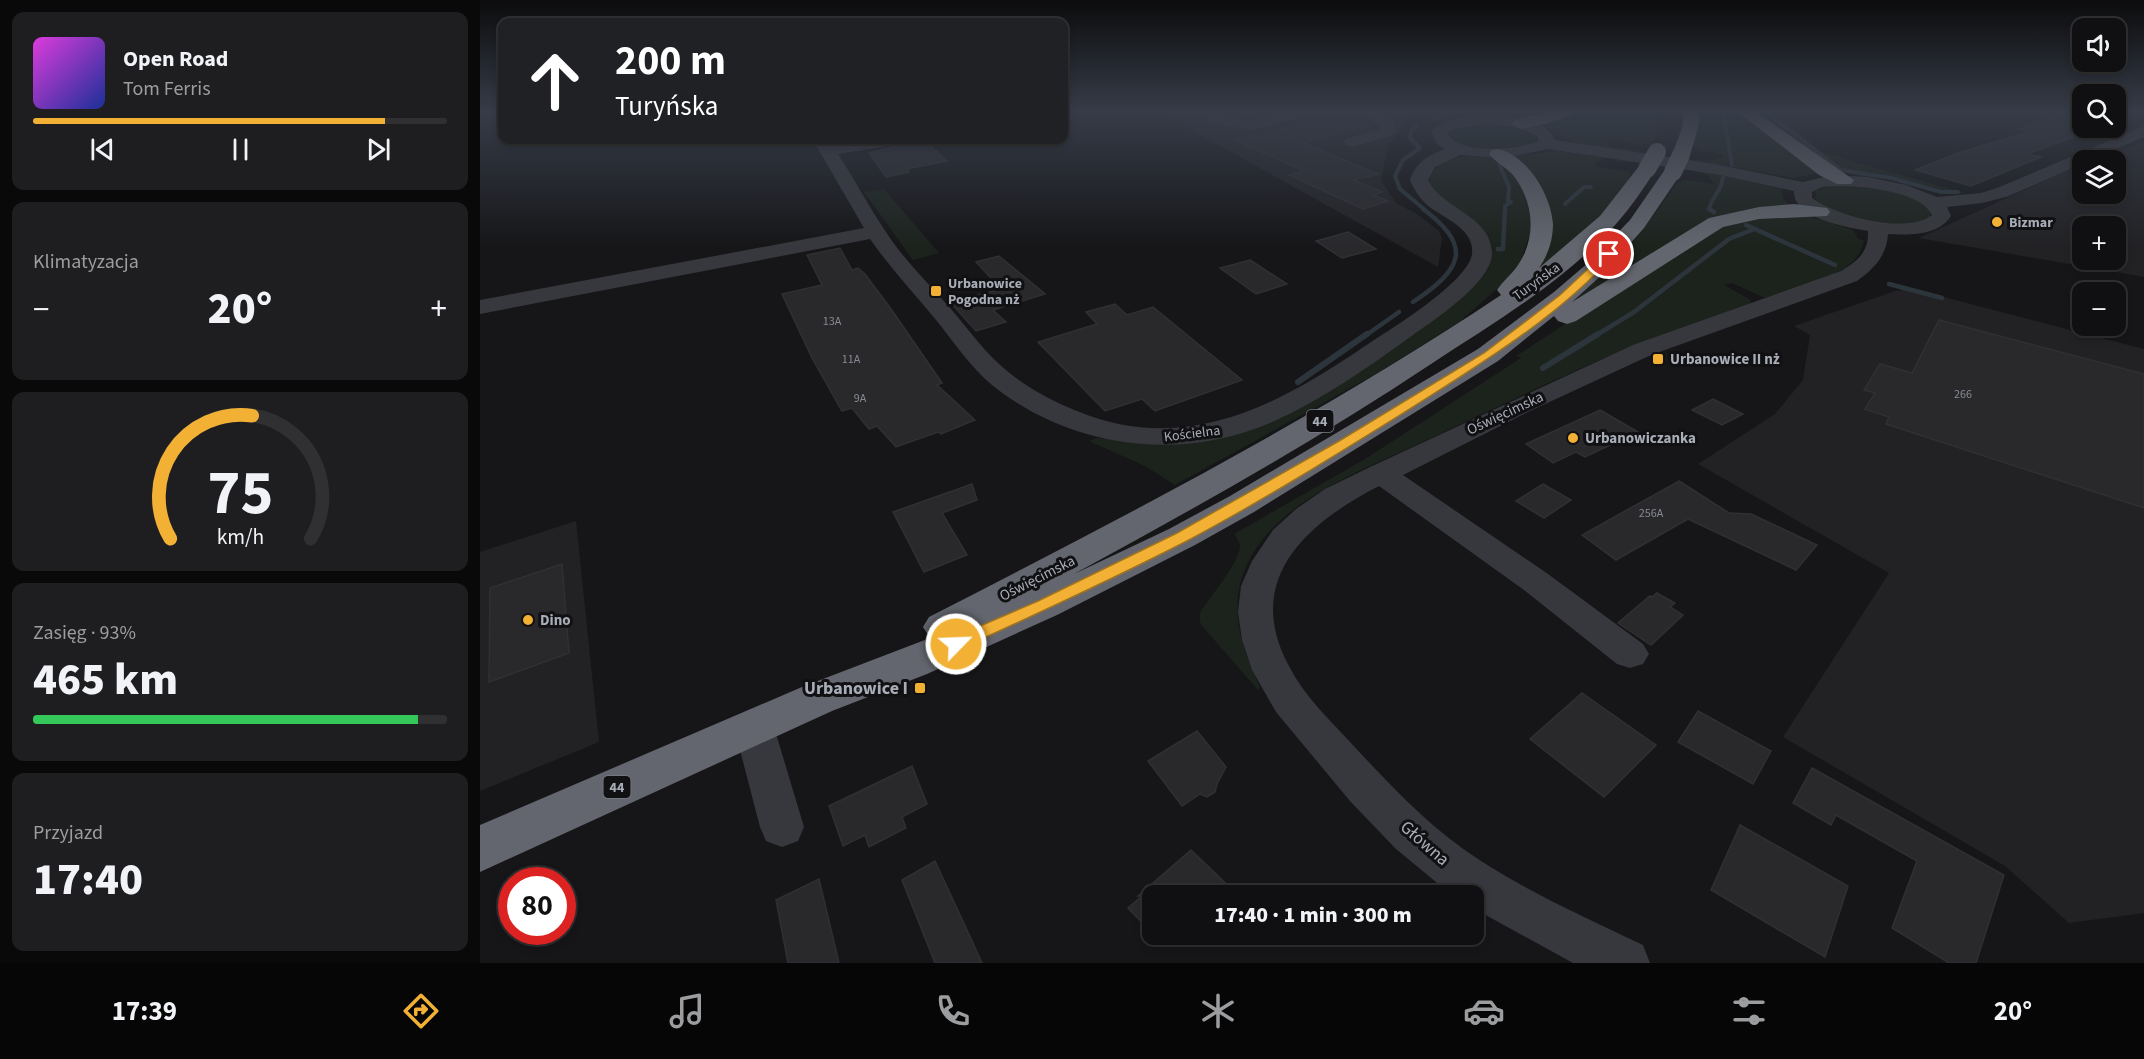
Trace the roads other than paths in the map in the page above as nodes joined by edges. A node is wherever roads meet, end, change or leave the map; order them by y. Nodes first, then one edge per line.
1 (832, 157) edge
2 (1442, 157) edge
3 (1504, 157) edge
4 (1633, 157) edge
5 (1653, 157) edge
6 (1680, 157) edge
7 (1807, 157) edge
8 (2084, 157) edge
9 (1844, 180) junction
10 (1806, 188) junction
11 (1934, 203) junction
12 (1820, 212) junction
13 (1878, 227) junction
14 (876, 232) junction
15 (480, 307) edge
16 (1473, 325) junction
17 (1488, 355) junction
18 (1380, 472) junction
19 (1630, 654) dead end
20 (817, 699) junction
21 (1289, 700) joint
22 (754, 727) junction
23 (782, 827) dead end
24 (480, 849) edge
25 (1625, 963) edge

1 - 14 street, Kościelna
2 - 14 street, Kościelna
3 - 16 highway
4 - 10 street
5 - 16 highway, Turyńska / 44
6 - 17 highway, Turyńska / 44
7 - 9 highway
8 - 11 street
9 - 10 street
9 - 11 street
10 - 12 street
11 - 13 street
12 - 13 street
12 - 17 highway
13 - 18 street, Oświęcimska
14 - 15 street
16 - 20 highway, Oświęcimska / 44
17 - 20 highway, Oświęcimska / 44
18 - 19 street
18 - 21 street, Oświęcimska
20 - 22 highway, Oświęcimska / 44
21 - 25 street, Główna
22 - 23 street
22 - 24 highway, Oświęcimska / 44

